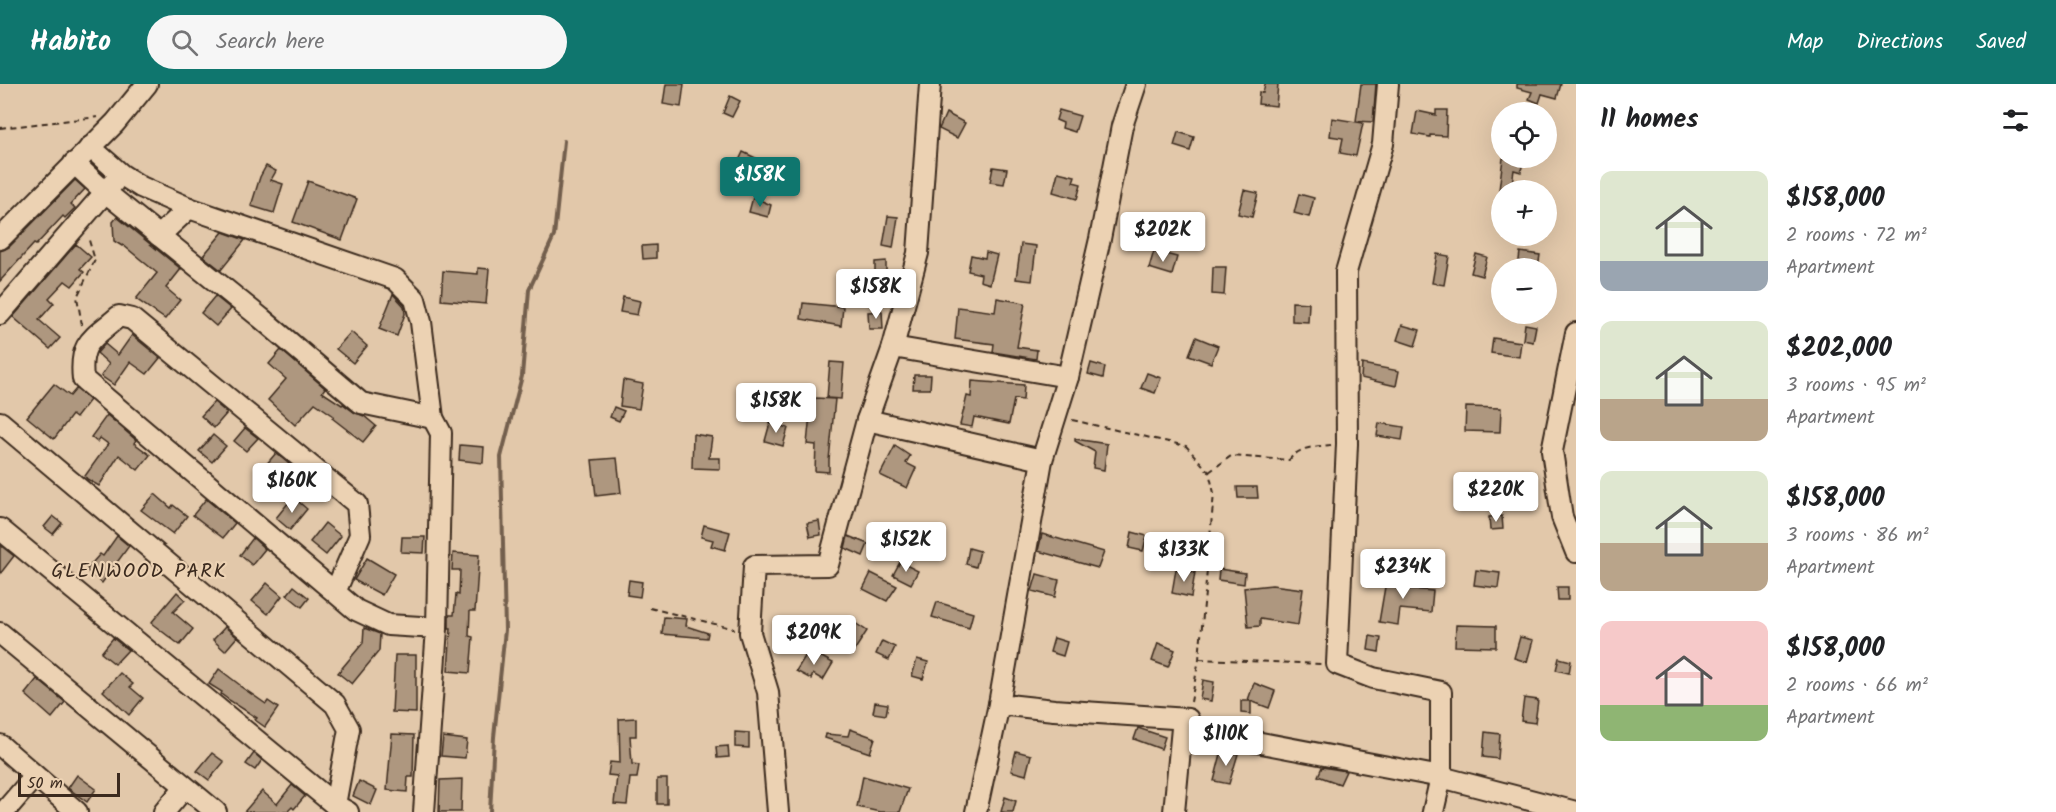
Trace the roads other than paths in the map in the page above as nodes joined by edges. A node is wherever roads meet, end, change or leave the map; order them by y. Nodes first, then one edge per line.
1 (147, 84) edge
2 (930, 84) edge
3 (1136, 84) edge
4 (1388, 84) edge
5 (90, 147) junction
6 (74, 163) junction
7 (122, 175) junction
8 (104, 191) junction
9 (189, 208) junction
10 (159, 236) junction
11 (0, 239) edge
12 (0, 314) edge
13 (1576, 333) edge
14 (892, 348) junction
15 (1068, 377) junction
16 (433, 418) junction
17 (867, 420) junction
18 (0, 423) edge
19 (1042, 460) junction
20 (0, 529) edge
21 (1576, 552) edge
22 (336, 590) junction
23 (437, 628) junction
24 (0, 633) edge
25 (999, 704) junction
26 (1185, 724) junction
27 (0, 745) edge
28 (35, 776) junction
29 (1441, 777) junction
30 (185, 787) junction
31 (341, 808) edge
32 (4, 812) edge
33 (77, 812) edge
34 (164, 812) edge
35 (216, 812) edge
36 (424, 812) edge
37 (778, 812) edge
38 (976, 812) edge
39 (1174, 812) edge
40 (1433, 812) edge
41 (1576, 812) edge

1 - 5 street
2 - 14 street
3 - 15 street
4 - 29 street
5 - 6 street
5 - 7 street
6 - 8 street
6 - 11 street
7 - 8 street
7 - 9 street
8 - 10 street
8 - 12 street
9 - 10 street
9 - 16 street
10 - 16 street
13 - 21 street
14 - 15 street
14 - 17 street
15 - 19 street
16 - 23 street
17 - 19 street
17 - 37 street
18 - 31 street
19 - 25 street
20 - 31 street
22 - 22 street
22 - 23 street
23 - 36 street
24 - 30 street
25 - 26 street
25 - 38 street
26 - 29 street
26 - 39 street
27 - 28 street
28 - 32 street
28 - 33 street
29 - 40 street
29 - 41 street
30 - 34 street
30 - 35 street

